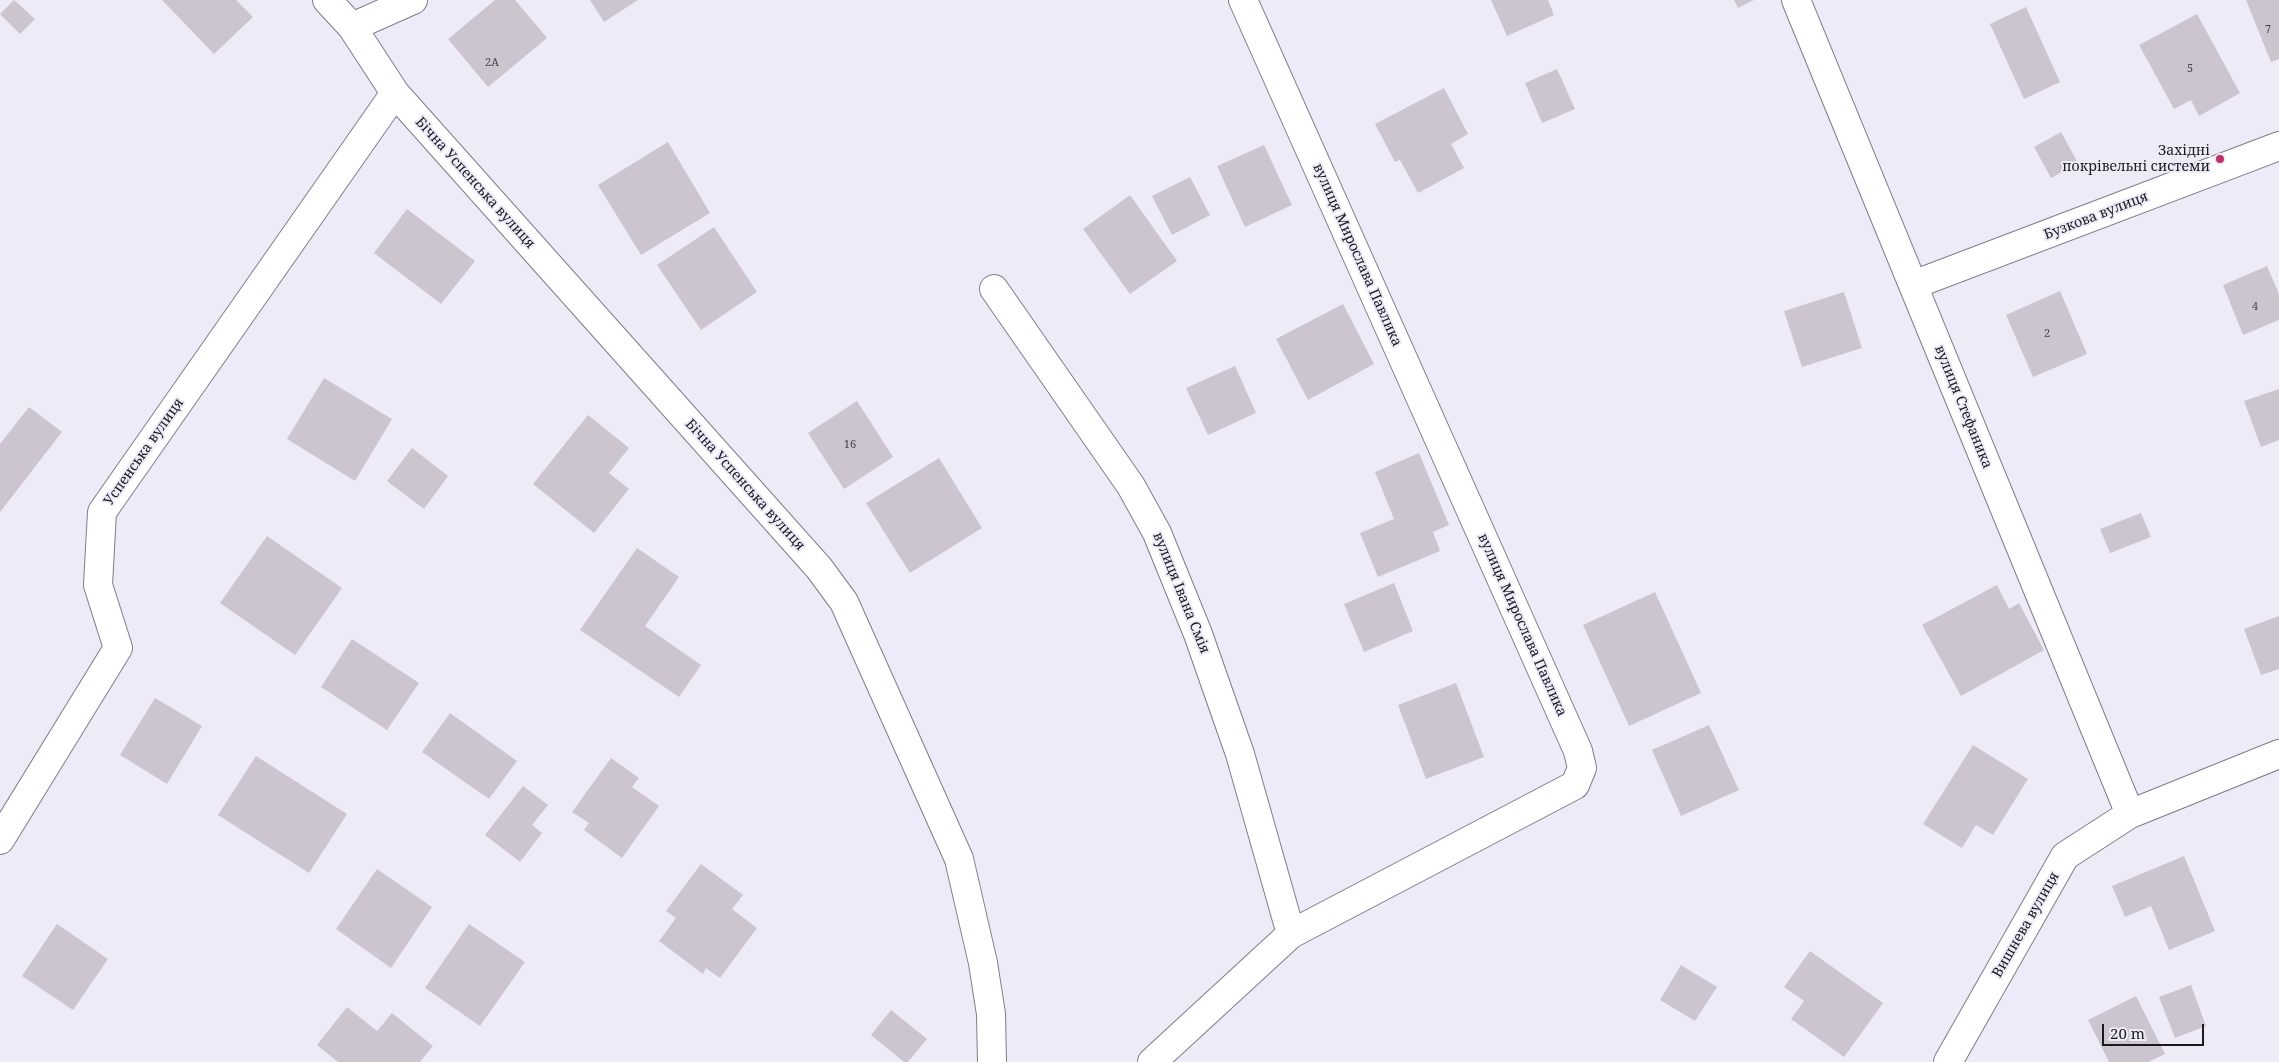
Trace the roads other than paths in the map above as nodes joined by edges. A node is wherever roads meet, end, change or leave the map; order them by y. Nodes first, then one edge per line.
1 (327, 0) edge
2 (412, 0) edge
3 (1243, 0) edge
4 (1796, 0) edge
5 (352, 27) junction
6 (394, 93) junction
7 (2279, 146) edge
8 (1913, 285) junction
9 (994, 289) dead end
10 (2279, 754) edge
11 (2130, 814) junction
12 (0, 840) edge
13 (1291, 934) junction
14 (992, 1062) edge
15 (1152, 1062) edge
16 (1948, 1062) edge

1 - 5 street, Бічна Успенська вулиця
2 - 5 street
3 - 13 street, вулиця Мирослава Павлика
4 - 8 street, вулиця Стефаника
5 - 6 street, Бічна Успенська вулиця
6 - 12 street, Успенська вулиця
6 - 14 street, Бічна Успенська вулиця
7 - 8 street, Бузкова вулиця
8 - 11 street, вулиця Стефаника
9 - 13 street, вулиця Івана Смія
10 - 11 street, Вишнева вулиця
11 - 16 street, Вишнева вулиця
13 - 15 street, вулиця Мирослава Павлика

